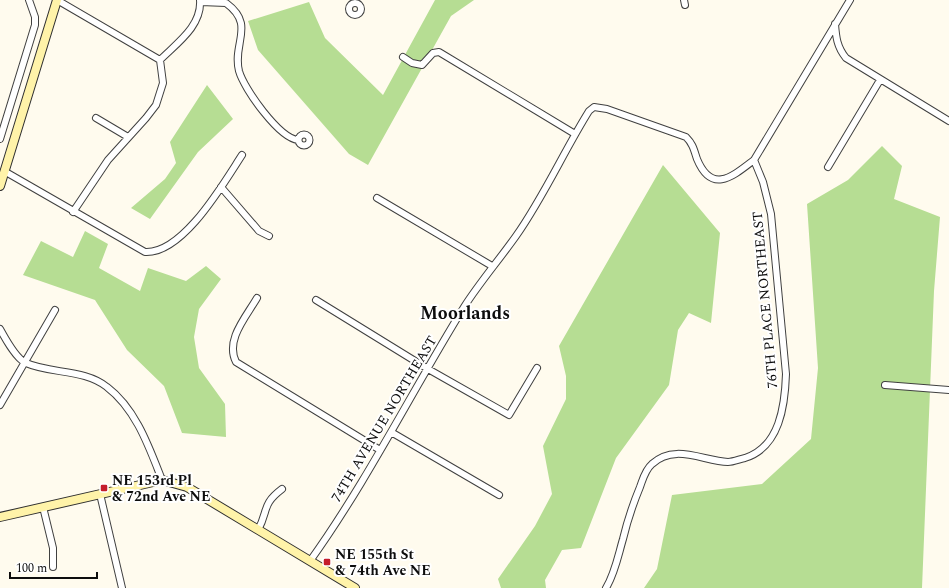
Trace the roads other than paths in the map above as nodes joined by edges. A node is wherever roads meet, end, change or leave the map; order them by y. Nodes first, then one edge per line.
1 (29, 0) edge
2 (57, 0) edge
3 (850, 0) edge
4 (201, 1) edge
5 (835, 24) junction
6 (403, 57) dead end
7 (160, 60) junction
8 (880, 80) junction
9 (96, 118) dead end
10 (949, 121) edge
11 (575, 134) junction
12 (128, 137) junction
13 (0, 139) edge
14 (298, 140) dead end
15 (242, 155) dead end
16 (754, 160) junction
17 (828, 167) dead end
18 (4, 171) junction
19 (0, 186) edge
20 (221, 187) junction
21 (377, 198) dead end
22 (73, 212) junction
23 (269, 236) dead end
24 (492, 266) junction
25 (257, 298) dead end
26 (316, 300) dead end
27 (55, 310) dead end
28 (0, 330) edge
29 (25, 362) junction
30 (537, 368) dead end
31 (428, 369) junction
32 (885, 385) dead end
33 (949, 390) edge
34 (0, 404) edge
35 (391, 432) junction
36 (380, 450) junction
37 (162, 480) junction
38 (282, 489) dead end
39 (100, 494) junction
40 (499, 496) dead end
41 (43, 507) junction
42 (0, 517) edge
43 (258, 530) junction
44 (310, 561) junction
45 (53, 567) dead end
46 (122, 588) edge
47 (355, 588) edge
48 (606, 588) edge

1 - 13 street
2 - 7 street
2 - 18 street
3 - 5 street
4 - 7 street
4 - 14 street
5 - 8 street
5 - 16 street
6 - 11 street
7 - 12 street
8 - 10 street
8 - 17 street
9 - 12 street
11 - 16 street, 74TH AVENUE NORTHEAST
11 - 24 street, 74TH AVENUE NORTHEAST
12 - 22 street
15 - 20 street
16 - 48 street, 76TH PLACE NORTHEAST
18 - 19 street
18 - 22 street
20 - 22 street
20 - 23 street
21 - 24 street
24 - 31 street, 74TH AVENUE NORTHEAST
25 - 36 street
26 - 31 street
27 - 29 street
28 - 29 street
29 - 34 street
29 - 37 street
30 - 31 street
31 - 35 street, 74TH AVENUE NORTHEAST
32 - 33 street
35 - 36 street, 74TH AVENUE NORTHEAST
35 - 40 street
36 - 44 street, 74TH AVENUE NORTHEAST
37 - 39 street
37 - 43 street
38 - 43 street
39 - 41 street
39 - 46 street
41 - 42 street
41 - 45 street
43 - 44 street
44 - 47 street

